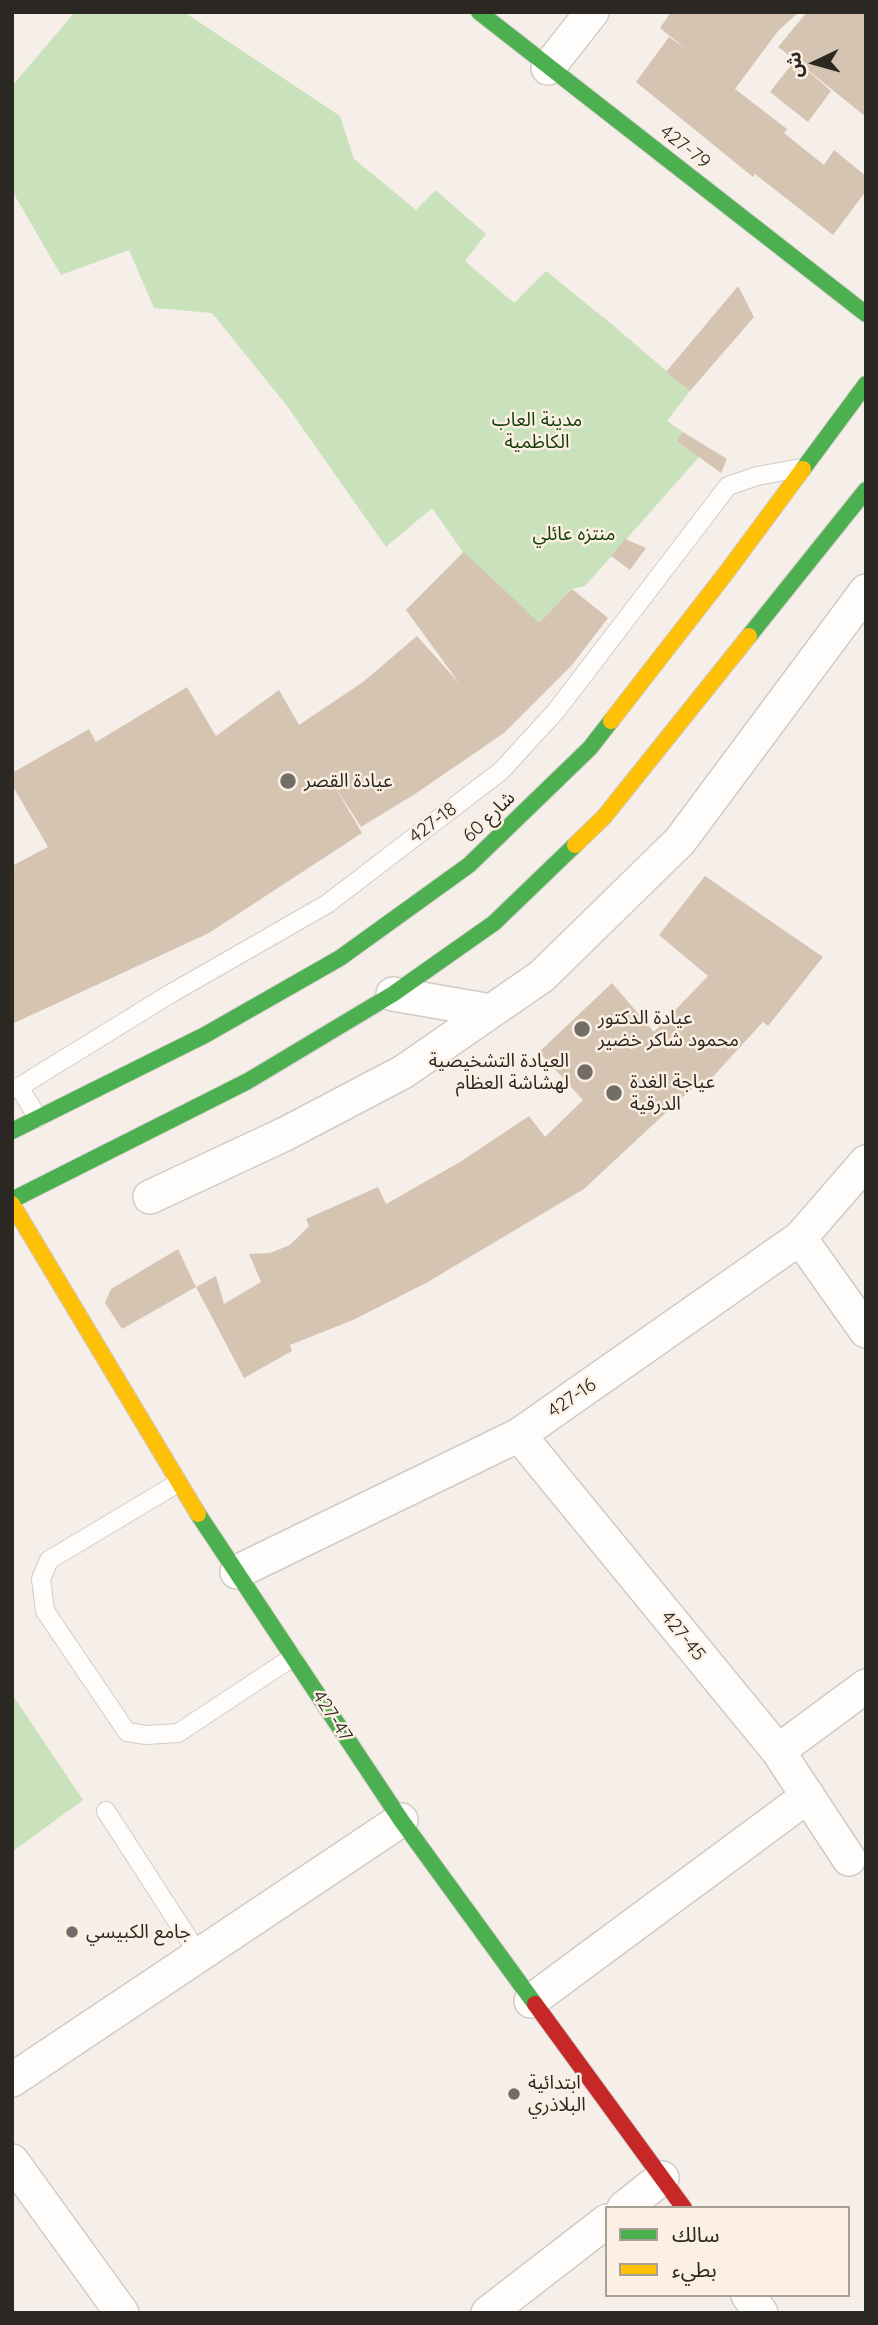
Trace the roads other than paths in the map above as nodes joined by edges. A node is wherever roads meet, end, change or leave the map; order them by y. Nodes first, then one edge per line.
1 (479, 12) edge
2 (592, 12) edge
3 (548, 68) junction
4 (866, 314) edge
5 (866, 384) edge
6 (804, 468) junction
7 (866, 490) edge
8 (866, 591) edge
9 (393, 994) junction
10 (491, 1011) junction
11 (38, 1118) junction
12 (12, 1131) edge
13 (866, 1162) edge
14 (150, 1197) dead end
15 (12, 1202) edge
16 (800, 1238) junction
17 (866, 1331) edge
18 (519, 1435) junction
19 (178, 1483) junction
20 (237, 1572) junction
21 (293, 1657) junction
22 (866, 1686) edge
23 (778, 1751) junction
24 (808, 1796) junction
25 (106, 1811) dead end
26 (401, 1820) junction
27 (860, 1863) edge
28 (199, 1955) junction
29 (531, 2001) junction
30 (12, 2080) edge
31 (12, 2161) edge
32 (662, 2178) junction
33 (627, 2206) edge
34 (683, 2206) edge
35 (605, 2223) edge
36 (749, 2297) edge
37 (122, 2313) edge
38 (488, 2313) edge
39 (761, 2313) edge

1 - 3 street, 427-79
2 - 3 street
3 - 4 street, 427-79
5 - 6 street, شارع 60
6 - 11 street, شارع 60
6 - 11 lane, 427-18
7 - 9 street
8 - 10 street
9 - 10 street
9 - 15 street
10 - 14 street
11 - 12 street, شارع 60
13 - 16 street, 427-16
15 - 19 street, 427-47
16 - 17 street
16 - 18 street, 427-16
18 - 20 street, 427-16
18 - 23 street, 427-45
19 - 20 street, 427-47
19 - 21 lane
20 - 21 street, 427-47
21 - 26 street, 427-47
22 - 23 street
23 - 24 street, 427-45
24 - 27 street, 427-45
24 - 29 street
25 - 28 lane
26 - 28 street
26 - 29 street, 427-47
28 - 30 street
29 - 32 street, 427-47
31 - 37 street
32 - 33 street
32 - 34 street, 427-47
35 - 38 street
36 - 39 street

